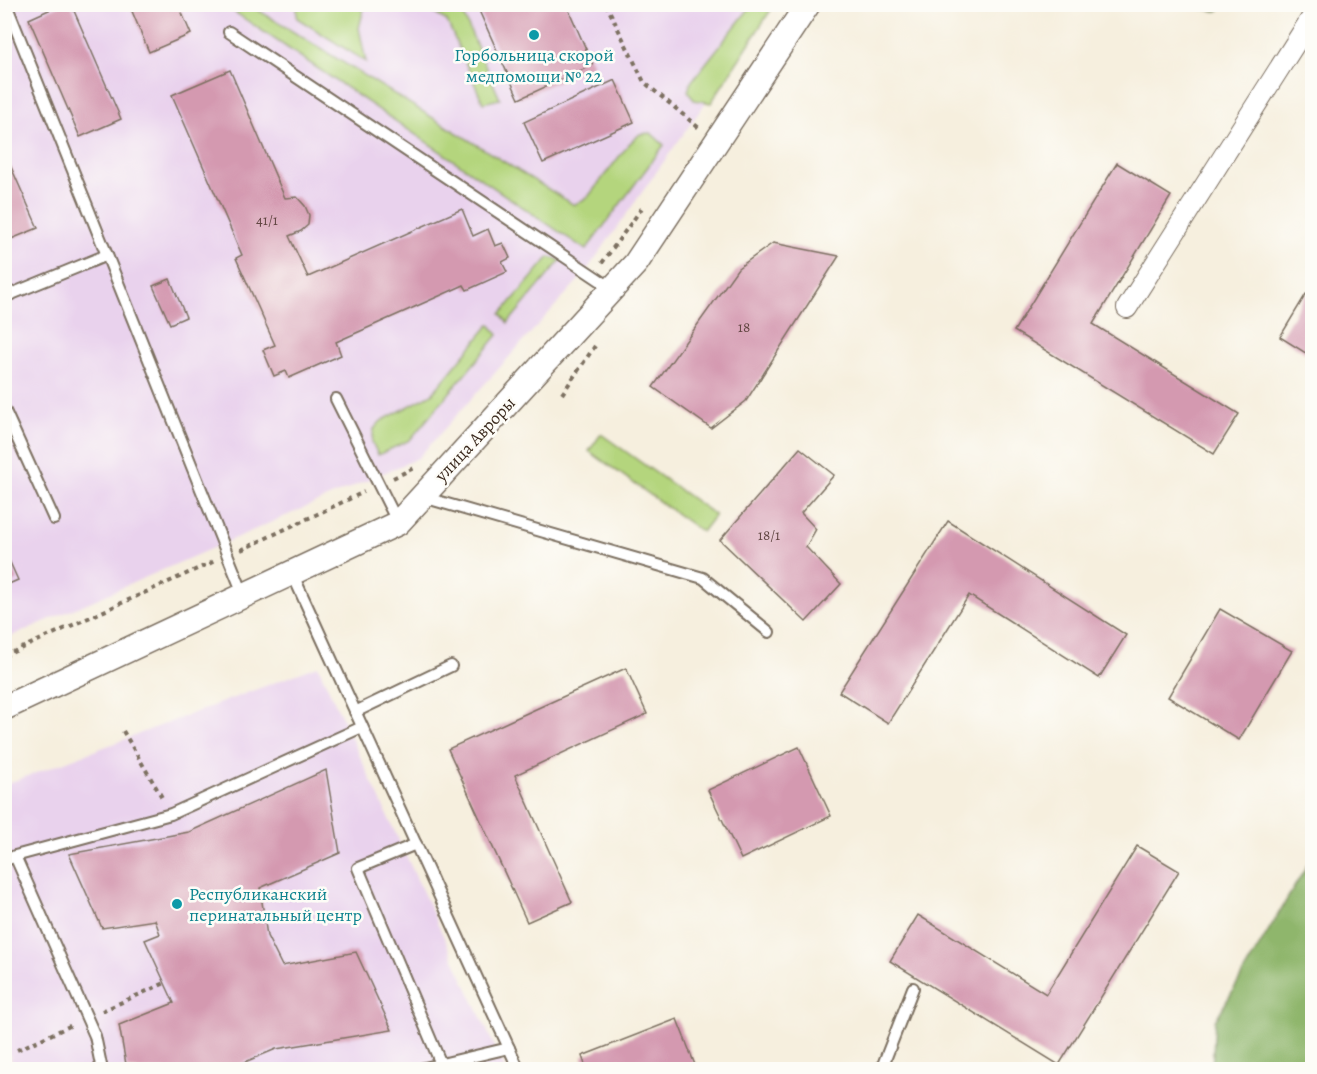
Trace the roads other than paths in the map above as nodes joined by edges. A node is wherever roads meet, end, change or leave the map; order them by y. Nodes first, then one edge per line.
1 (6, 4) edge
2 (808, 4) edge
3 (1312, 17) edge
4 (230, 33) dead end
5 (107, 255) junction
6 (613, 289) junction
7 (4, 297) edge
8 (1127, 308) dead end
9 (336, 399) dead end
10 (4, 409) edge
11 (423, 497) junction
12 (54, 519) dead end
13 (398, 523) junction
14 (292, 573) junction
15 (244, 596) junction
16 (770, 632) dead end
17 (452, 666) dead end
18 (4, 708) edge
19 (355, 712) junction
20 (362, 727) junction
21 (416, 844) junction
22 (15, 856) junction
23 (4, 861) edge
24 (913, 988) dead end
25 (509, 1048) junction
26 (441, 1064) junction
27 (102, 1070) edge
28 (416, 1070) edge
29 (519, 1070) edge
30 (881, 1070) edge

1 - 5 lane
2 - 6 street, улица Авроры
3 - 8 street
4 - 6 lane
5 - 7 lane
5 - 15 lane
6 - 11 street, улица Авроры
9 - 13 lane
10 - 12 lane
11 - 13 street, улица Авроры
11 - 16 lane
13 - 14 street, улица Авроры
14 - 15 street, улица Авроры
14 - 19 lane
15 - 18 street, улица Авроры
17 - 19 lane
19 - 20 lane
20 - 21 lane
20 - 22 lane
21 - 25 lane
21 - 26 lane
22 - 23 lane
22 - 27 lane
24 - 30 lane
25 - 26 lane
25 - 29 lane
26 - 28 lane

